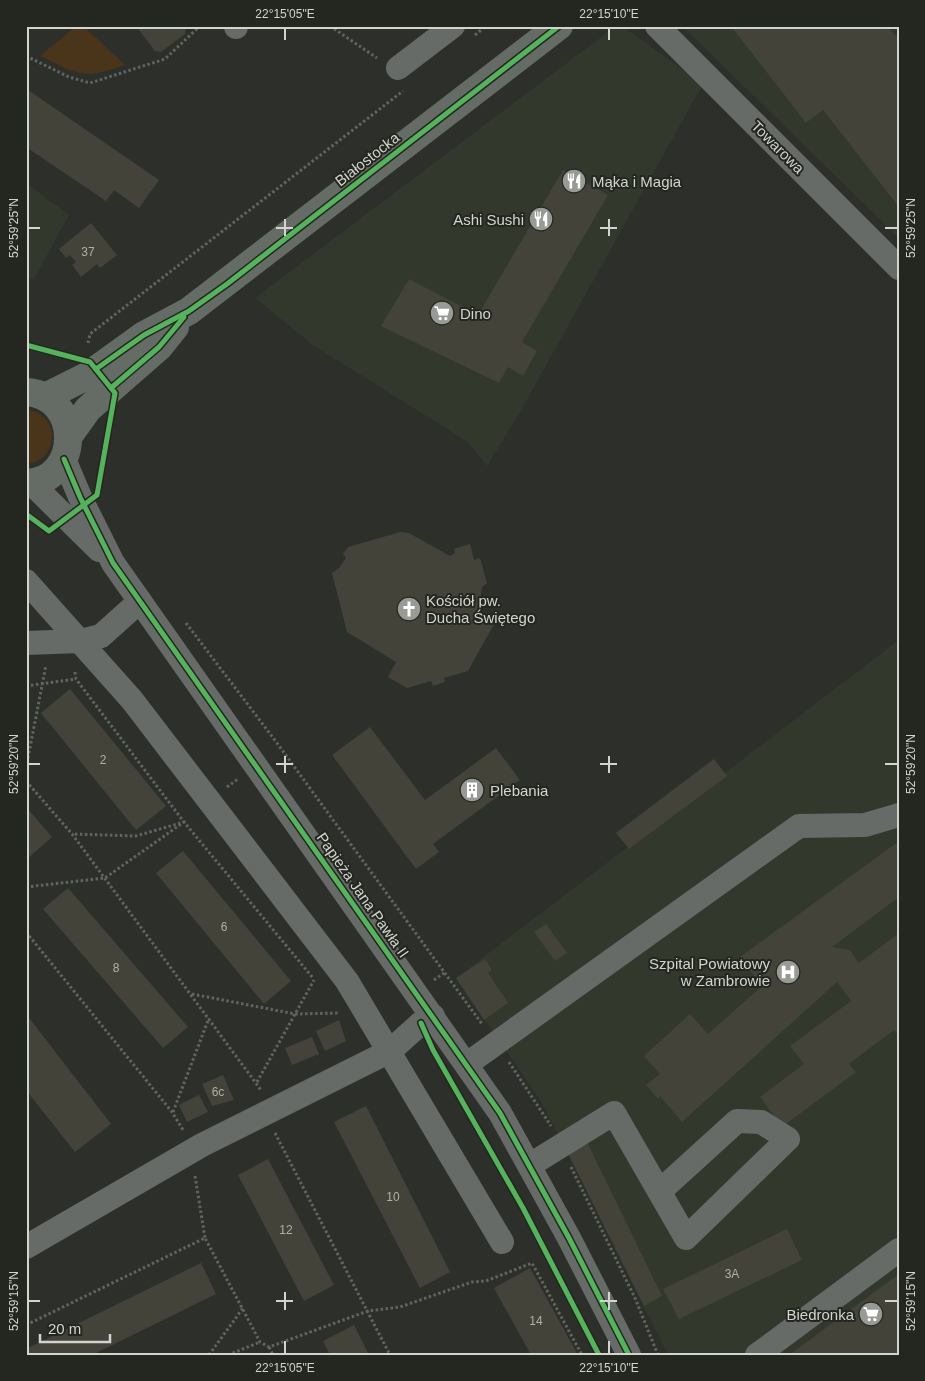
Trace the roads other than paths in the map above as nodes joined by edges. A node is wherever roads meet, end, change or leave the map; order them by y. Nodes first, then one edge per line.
1 (559, 26) edge
2 (657, 26) edge
3 (462, 32) edge
4 (403, 78) road end
5 (899, 268) edge
6 (189, 311) junction
7 (36, 394) edge
8 (67, 446) junction
9 (29, 483) edge
10 (113, 563) junction
11 (26, 581) edge
12 (140, 601) junction
13 (67, 642) junction
14 (26, 643) edge
15 (899, 815) edge
16 (433, 1016) junction
17 (390, 1051) junction
18 (467, 1064) junction
19 (530, 1165) junction
20 (660, 1190) junction
21 (502, 1242) dead end
22 (26, 1246) edge
23 (899, 1250) edge
24 (629, 1355) edge
25 (757, 1355) edge

1 - 6 main road, Białostocka
2 - 5 street, Towarowa
3 - 4 street
6 - 7 main road, Białostocka
6 - 8 main road, Białostocka
7 - 8 main road
8 - 9 main road, Białostocka
8 - 10 street, Papieża Jana Pawła II
9 - 10 street, Papieża Jana Pawła II
10 - 12 street, Papieża Jana Pawła II
11 - 13 street
12 - 13 street
12 - 16 street, Papieża Jana Pawła II
13 - 14 street
13 - 17 street
15 - 18 street
16 - 17 street
16 - 18 street, Papieża Jana Pawła II
17 - 21 street
17 - 22 street
18 - 19 street, Papieża Jana Pawła II
19 - 20 street
19 - 24 street, Papieża Jana Pawła II
20 - 20 street
23 - 25 street

